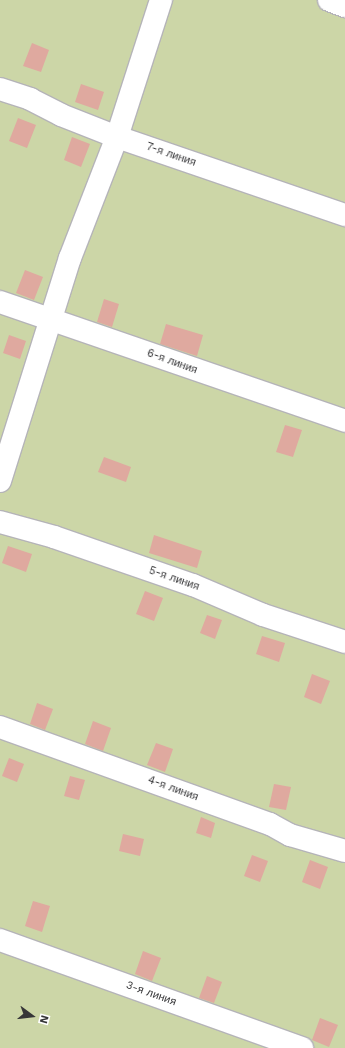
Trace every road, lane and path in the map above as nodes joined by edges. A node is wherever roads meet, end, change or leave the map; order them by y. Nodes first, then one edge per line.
1 (161, 0) edge
2 (329, 0) edge
3 (345, 6) edge
4 (0, 89) edge
5 (117, 137) junction
6 (345, 215) edge
7 (0, 302) edge
8 (51, 318) junction
9 (345, 421) edge
10 (0, 481) edge
11 (0, 522) edge
12 (345, 642) edge
13 (0, 727) edge
14 (345, 851) edge
15 (0, 940) edge
16 (302, 1048) edge

1 - 5 street
2 - 3 street
4 - 5 street, 7-я линия
5 - 6 street, 7-я линия
5 - 8 street
7 - 8 street, 6-я линия
8 - 9 street, 6-я линия
8 - 10 street
11 - 12 street, 5-я линия
13 - 14 street, 4-я линия
15 - 16 street, 3-я линия

